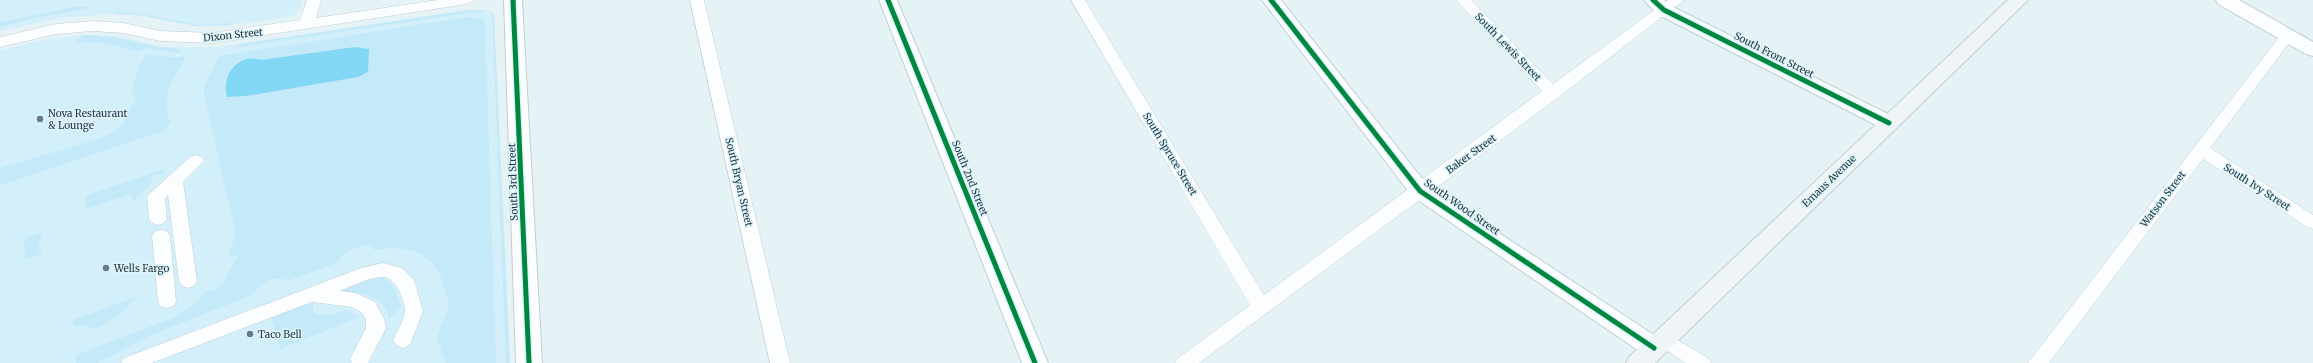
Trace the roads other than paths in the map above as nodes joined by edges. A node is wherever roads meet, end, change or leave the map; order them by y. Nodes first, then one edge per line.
1 (314, 0) edge
2 (467, 0) edge
3 (513, 0) edge
4 (697, 0) edge
5 (888, 0) edge
6 (1078, 0) edge
7 (1271, 0) edge
8 (1463, 0) edge
9 (2020, 0) edge
10 (2225, 0) edge
11 (1665, 3) edge
12 (306, 25) junction
13 (2288, 35) junction
14 (0, 42) edge
15 (2313, 50) edge
16 (1554, 93) junction
17 (1889, 123) junction
18 (2201, 150) junction
19 (196, 161) dead end
20 (174, 180) junction
21 (1420, 191) junction
22 (2313, 224) edge
23 (188, 281) dead end
24 (311, 295) junction
25 (167, 301) dead end
26 (1262, 308) junction
27 (402, 340) dead end
28 (1652, 350) edge
29 (360, 359) dead end
30 (131, 363) edge
31 (529, 363) edge
32 (780, 363) edge
33 (1035, 363) edge
34 (1185, 363) edge
35 (1701, 363) edge
36 (2038, 363) edge

1 - 12 lane
2 - 12 lane, Dixon Street
3 - 31 street, South 3rd Street
4 - 32 lane, South Bryan Street
5 - 33 street, South 2nd Street
6 - 26 lane, South Spruce Street
7 - 21 street, South Wood Street
8 - 16 lane, South Lewis Street
9 - 17 main road, Emaus Avenue
10 - 13 street
11 - 16 lane, Baker Street
11 - 17 street, South Front Street
12 - 14 lane, Dixon Street
13 - 15 street
13 - 18 lane, Watson Street
16 - 21 lane, Baker Street
17 - 28 main road, Emaus Avenue
18 - 22 lane, South Ivy Street
18 - 36 lane, Watson Street
19 - 20 lane
20 - 23 lane
20 - 25 lane
21 - 26 lane, Baker Street
21 - 28 street, South Wood Street
24 - 27 lane
24 - 29 lane
24 - 30 lane
26 - 34 lane, Baker Street
28 - 35 lane, South Wood Street

